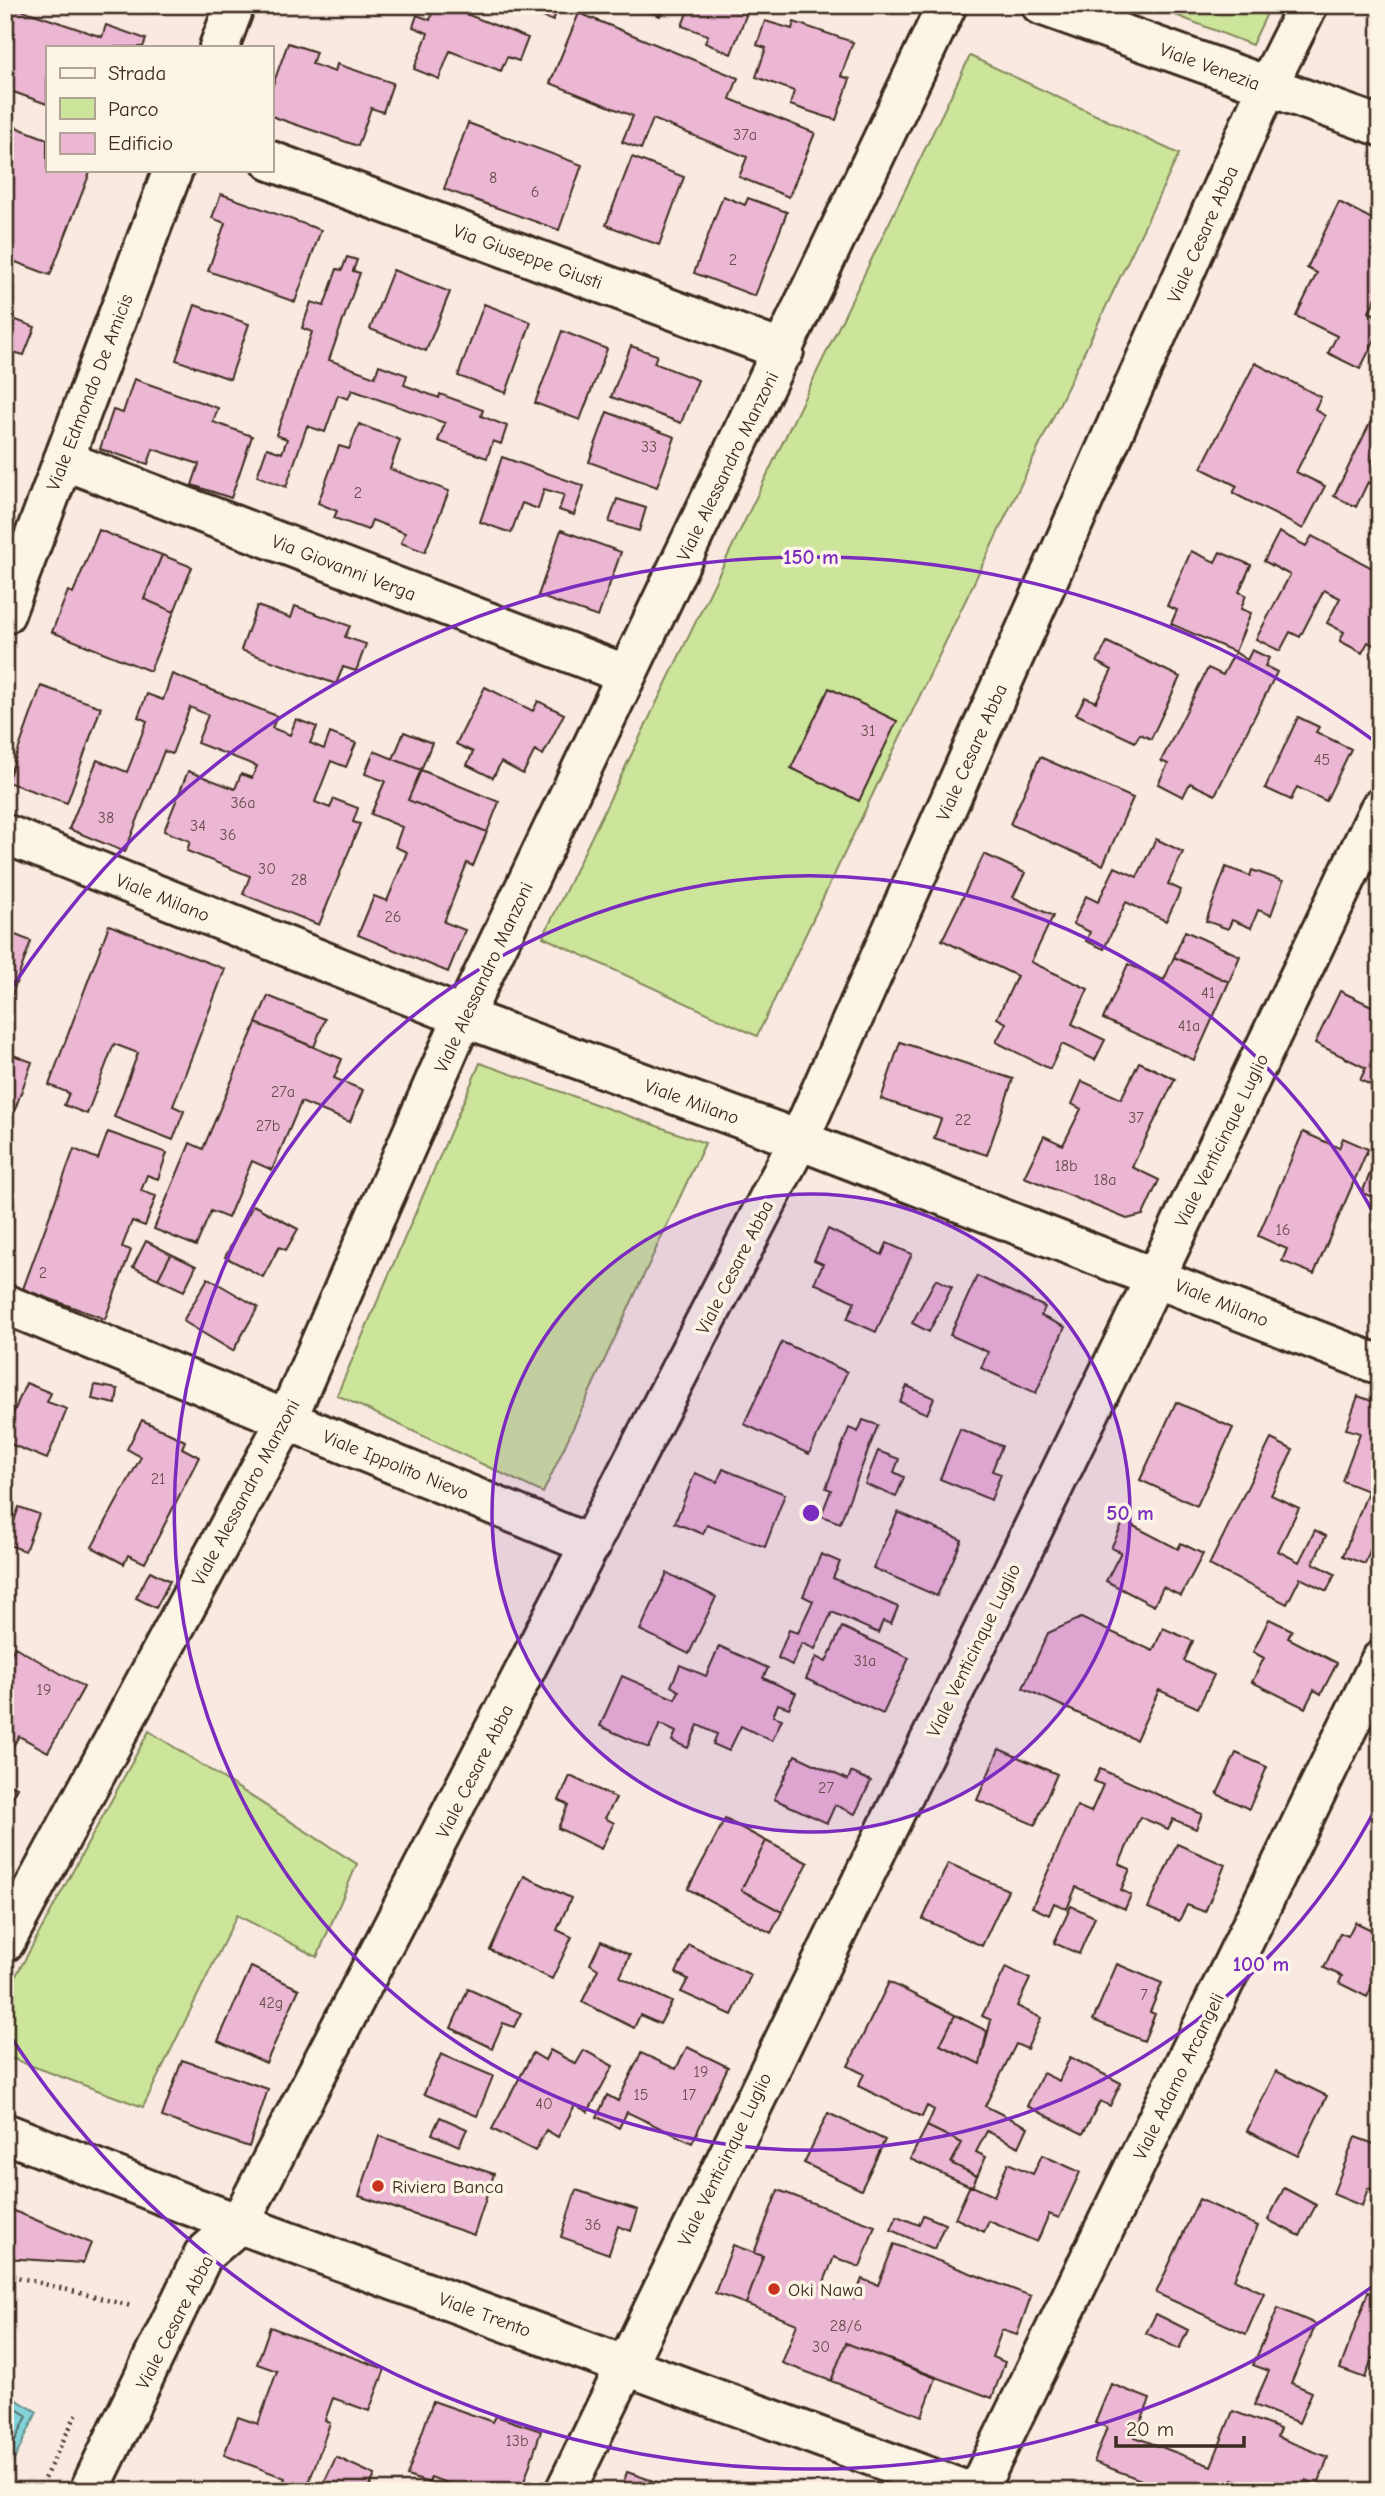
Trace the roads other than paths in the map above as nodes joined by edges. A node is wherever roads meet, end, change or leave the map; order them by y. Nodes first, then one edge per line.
1 (235, 5) edge
2 (947, 5) edge
3 (1041, 5) edge
4 (1308, 5) edge
5 (219, 46) edge
6 (1267, 87) junction
7 (1380, 126) edge
8 (273, 162) edge
9 (172, 172) edge
10 (784, 351) junction
11 (63, 460) junction
12 (5, 614) edge
13 (625, 674) junction
14 (1380, 808) edge
15 (5, 834) edge
16 (463, 1017) junction
17 (799, 1140) junction
18 (1156, 1276) junction
19 (5, 1304) edge
20 (1380, 1365) edge
21 (287, 1419) junction
22 (591, 1545) junction
23 (1380, 1661) edge
24 (5, 1942) edge
25 (5, 2133) edge
26 (239, 2224) junction
27 (624, 2365) junction
28 (89, 2491) edge
29 (565, 2491) edge
30 (967, 2491) edge
31 (977, 2491) edge

1 - 5 street
2 - 10 street, Viale Alessandro Manzoni
3 - 6 street, Viale Venezia
4 - 6 street, Viale Cesare Abba
6 - 7 street, Viale Venezia
6 - 17 street, Viale Cesare Abba
8 - 10 street, Via Giuseppe Giusti
9 - 11 street, Viale Edmondo De Amicis
10 - 13 street, Viale Alessandro Manzoni
11 - 12 street, Viale Edmondo De Amicis
11 - 13 street, Via Giovanni Verga
13 - 16 street, Viale Alessandro Manzoni
14 - 18 street, Viale Venticinque Luglio
15 - 16 street, Viale Milano
16 - 17 street, Viale Milano
16 - 21 street, Viale Alessandro Manzoni
17 - 18 street, Viale Milano
17 - 22 street, Viale Cesare Abba
18 - 20 street, Viale Milano
18 - 27 street, Viale Venticinque Luglio
19 - 21 street, Viale Ippolito Nievo
21 - 22 street, Viale Ippolito Nievo
21 - 24 street, Viale Alessandro Manzoni
22 - 26 street, Viale Cesare Abba
23 - 31 street, Viale Adamo Arcangeli
25 - 26 street, Viale Trento
26 - 27 street, Viale Trento
26 - 28 street, Viale Cesare Abba
27 - 29 street, Viale Venticinque Luglio
27 - 30 street, Viale Trento

